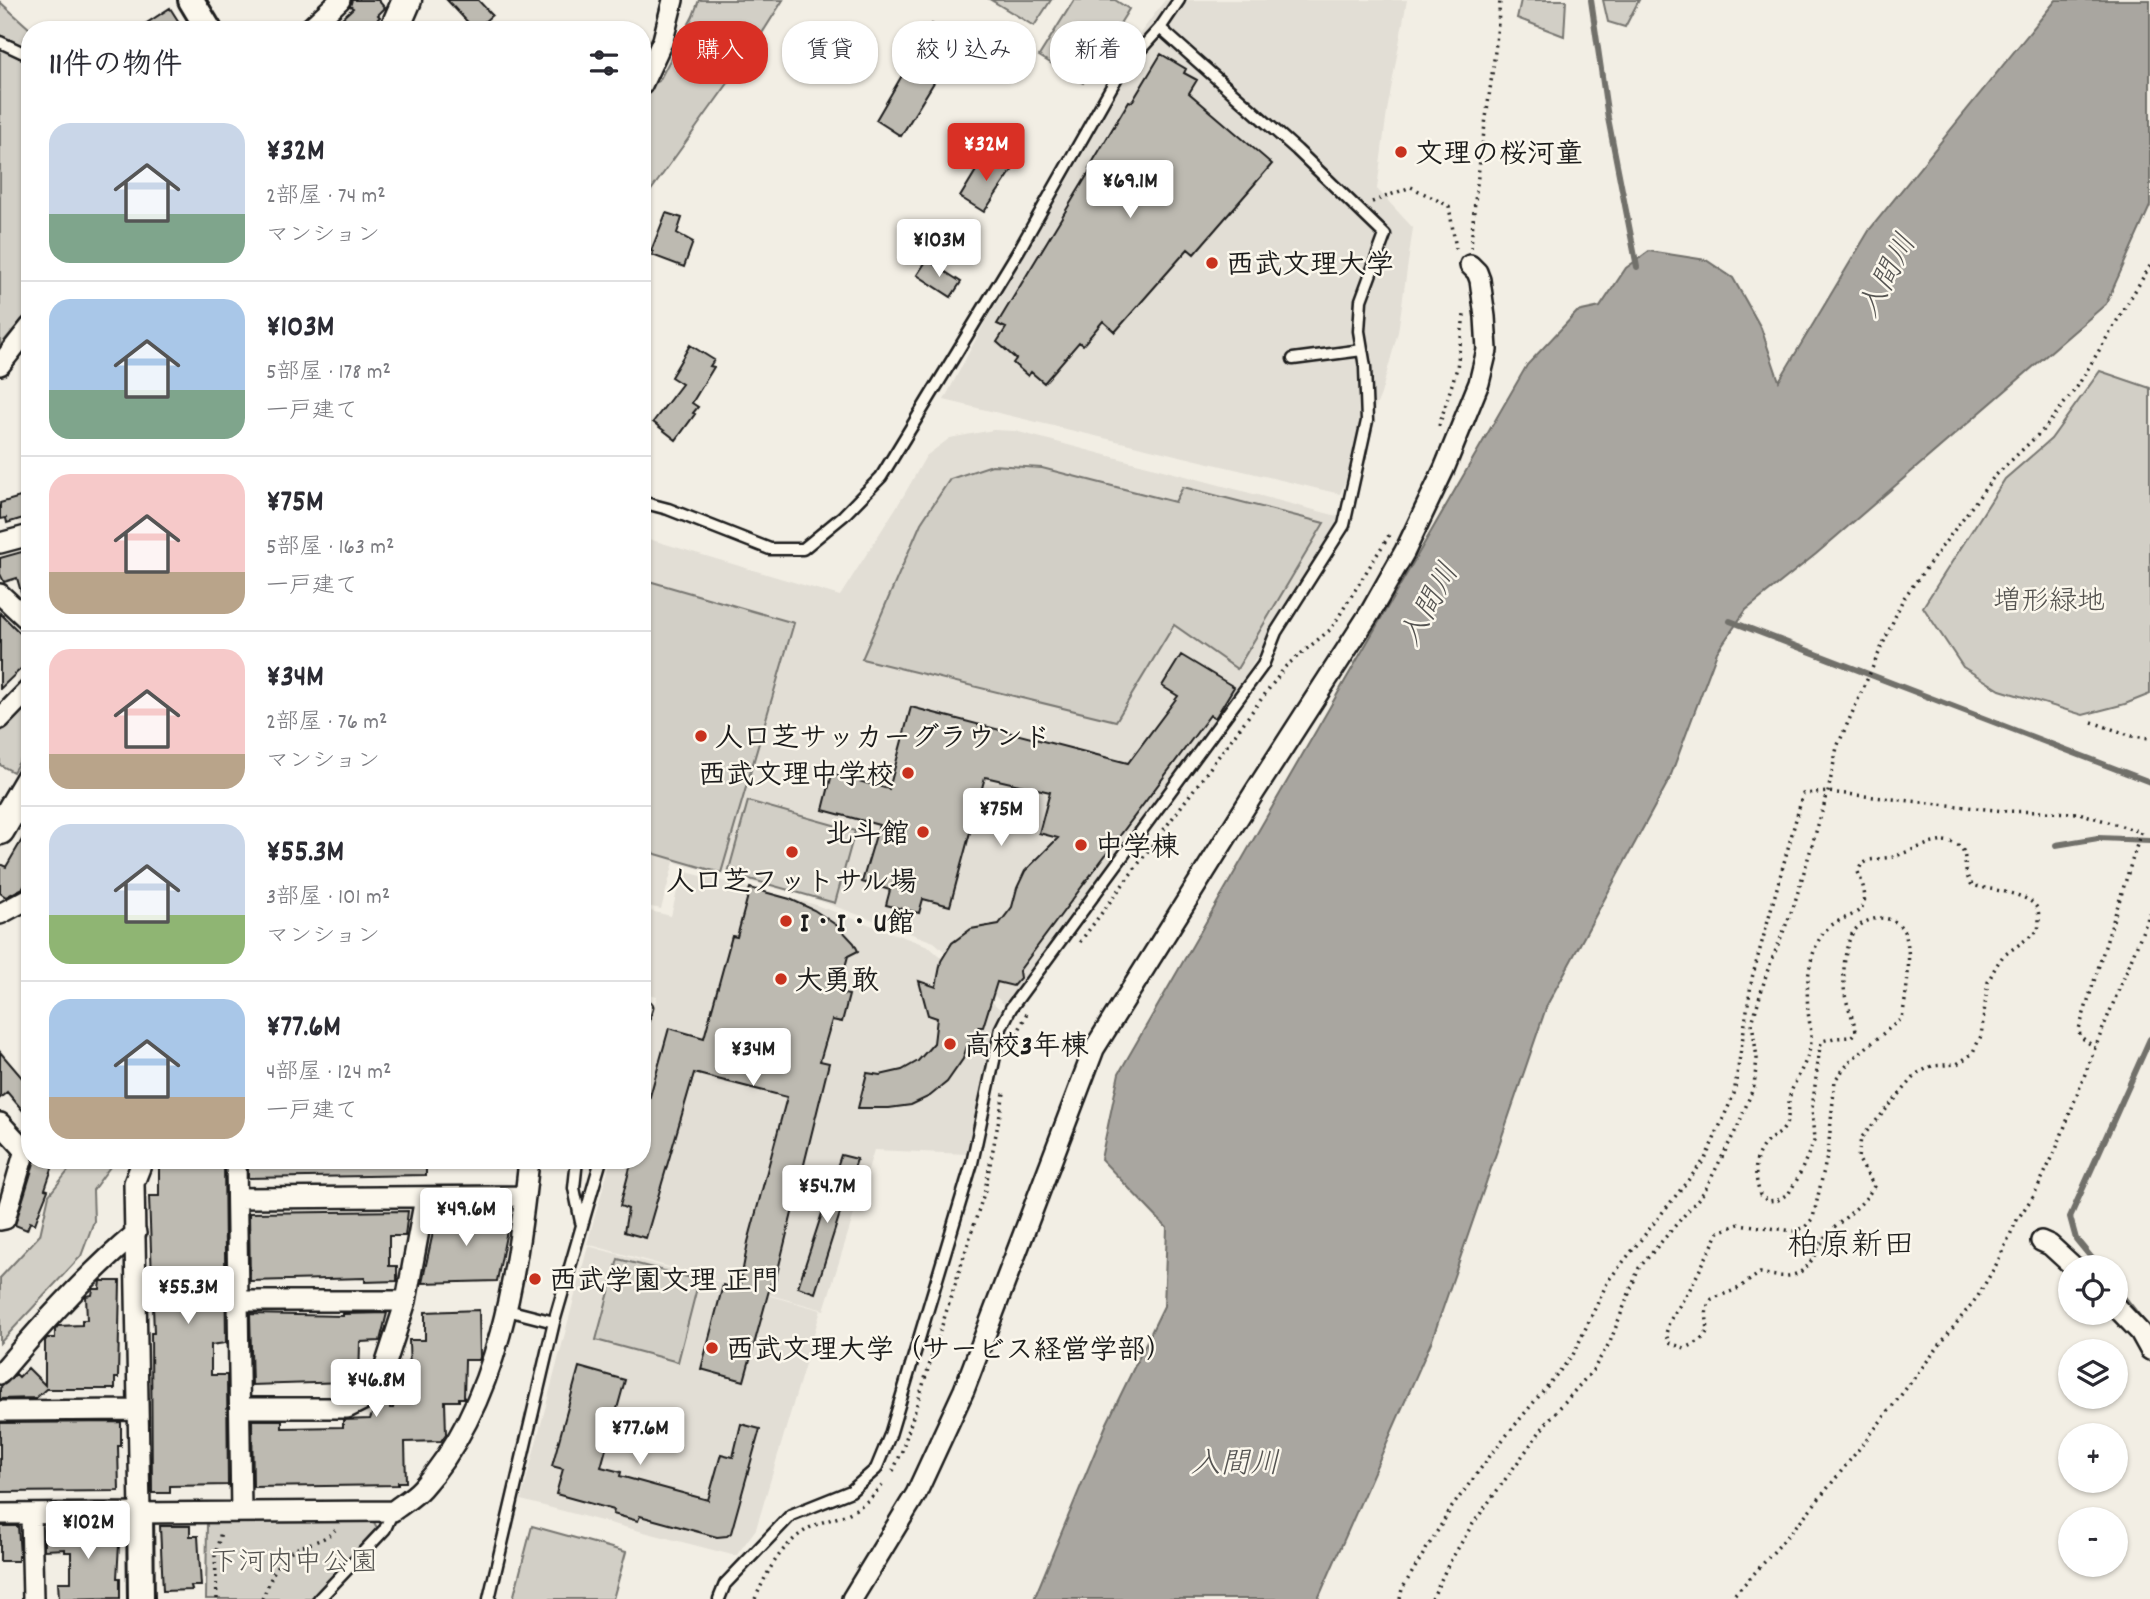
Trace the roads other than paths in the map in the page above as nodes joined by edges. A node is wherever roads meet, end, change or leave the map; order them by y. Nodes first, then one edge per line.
1 (191, 0) edge
2 (340, 0) edge
3 (407, 0) edge
4 (673, 0) edge
5 (1179, 0) edge
6 (204, 21) edge
7 (318, 21) edge
8 (398, 21) edge
9 (1160, 28) junction
10 (0, 42) edge
11 (21, 52) edge
12 (651, 66) edge
13 (1470, 265) road end
14 (21, 338) edge
15 (1362, 350) junction
16 (1293, 359) dead end
17 (0, 365) edge
18 (651, 505) edge
19 (21, 537) edge
20 (0, 543) edge
21 (0, 594) edge
22 (21, 614) edge
23 (21, 697) edge
24 (0, 719) edge
25 (21, 794) edge
26 (0, 830) edge
27 (21, 903) edge
28 (0, 914) edge
29 (0, 1123) edge
30 (21, 1146) edge
31 (21, 1164) edge
32 (139, 1169) edge
33 (236, 1169) edge
34 (528, 1169) edge
35 (576, 1169) edge
36 (598, 1169) edge
37 (525, 1196) junction
38 (237, 1198) junction
39 (425, 1198) junction
40 (0, 1220) edge
41 (136, 1233) junction
42 (2041, 1241) dead end
43 (2061, 1255) edge
44 (566, 1278) junction
45 (239, 1301) junction
46 (407, 1301) junction
47 (507, 1310) junction
48 (2128, 1320) edge
49 (554, 1322) junction
50 (2150, 1350) edge
51 (0, 1374) edge
52 (240, 1408) junction
53 (138, 1410) junction
54 (0, 1411) edge
55 (393, 1511) junction
56 (233, 1512) junction
57 (140, 1513) junction
58 (0, 1514) edge
59 (31, 1514) junction
60 (33, 1599) edge
61 (141, 1599) edge
62 (319, 1599) edge
63 (489, 1599) edge
64 (719, 1599) edge
65 (852, 1599) edge

1 - 6 street
2 - 7 street
3 - 8 main road
4 - 12 street
5 - 9 lane
9 - 15 lane
9 - 18 lane
10 - 11 lane
13 - 65 street
14 - 17 street
15 - 16 lane
15 - 64 lane
19 - 20 street
21 - 22 street
23 - 24 street
25 - 26 main road
27 - 28 street
29 - 30 street
31 - 40 street
32 - 41 street
33 - 38 street
34 - 37 street
35 - 44 lane
36 - 44 lane
37 - 39 street
37 - 47 street
38 - 39 street
38 - 45 street
39 - 46 street
41 - 51 street
41 - 53 street
42 - 43 street
44 - 49 lane
45 - 46 street
45 - 52 street
46 - 52 street
47 - 49 lane
47 - 55 street
48 - 50 street
49 - 63 lane
52 - 56 street
53 - 54 street
53 - 57 street
55 - 56 street
55 - 62 lane
56 - 57 street
57 - 59 street
57 - 61 street
58 - 59 street
59 - 60 street

